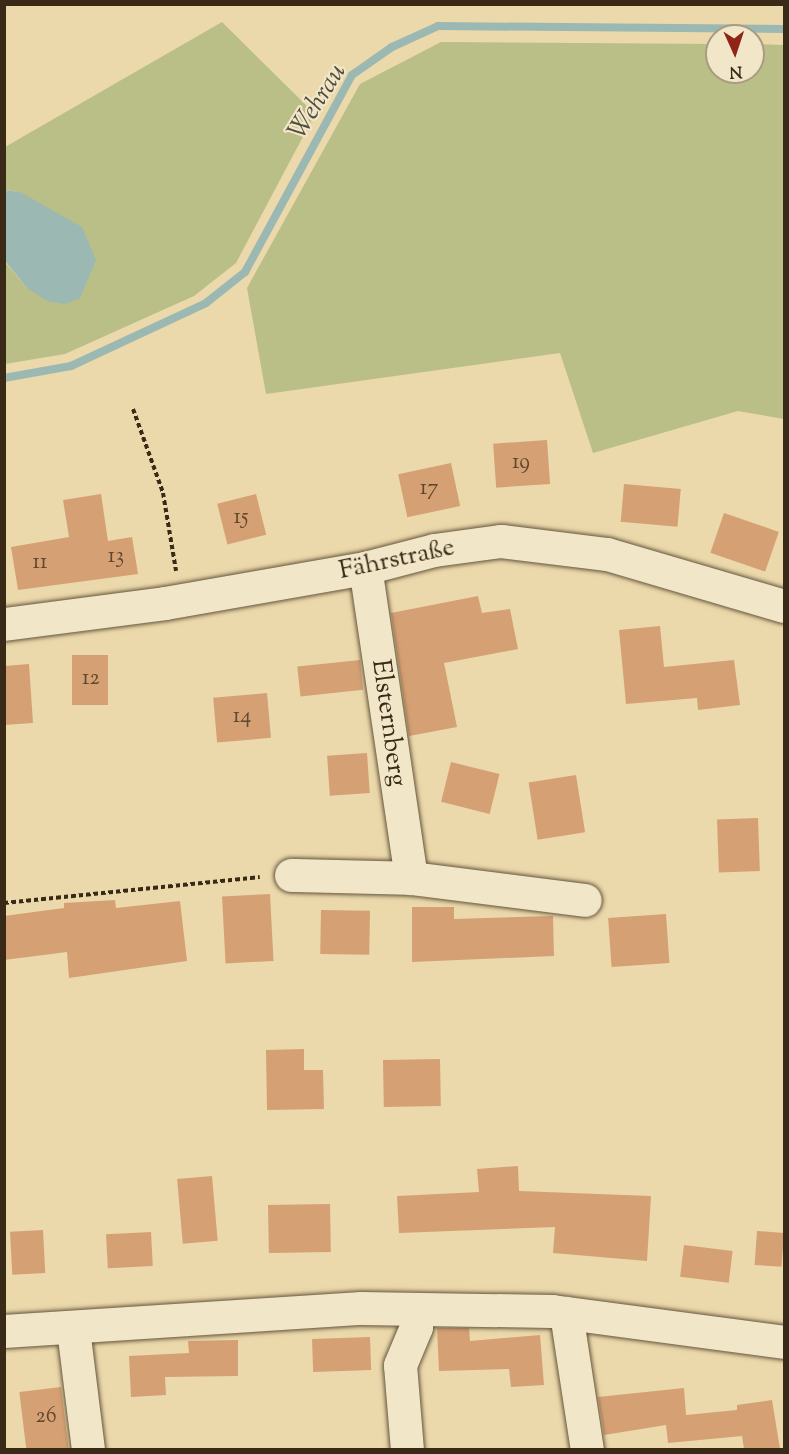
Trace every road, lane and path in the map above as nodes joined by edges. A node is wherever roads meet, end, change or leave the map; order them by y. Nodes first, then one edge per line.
1 (133, 409) dead end
2 (365, 568) junction
3 (181, 599) junction
4 (784, 606) edge
5 (4, 624) edge
6 (291, 875) joint
7 (411, 878) junction
8 (585, 900) dead end
9 (4, 903) edge
10 (417, 1310) junction
11 (566, 1313) junction
12 (73, 1329) junction
13 (4, 1331) edge
14 (784, 1342) edge
15 (88, 1449) edge
16 (407, 1449) edge
17 (587, 1449) edge

1 - 3 path
2 - 3 street, Fährstraße
2 - 4 street, Fährstraße
2 - 7 street, Elsternberg
3 - 5 street, Fährstraße
6 - 7 street
6 - 9 path
7 - 8 street
10 - 11 street
10 - 12 street
10 - 16 street
11 - 14 street
11 - 17 street
12 - 13 street
12 - 15 street

